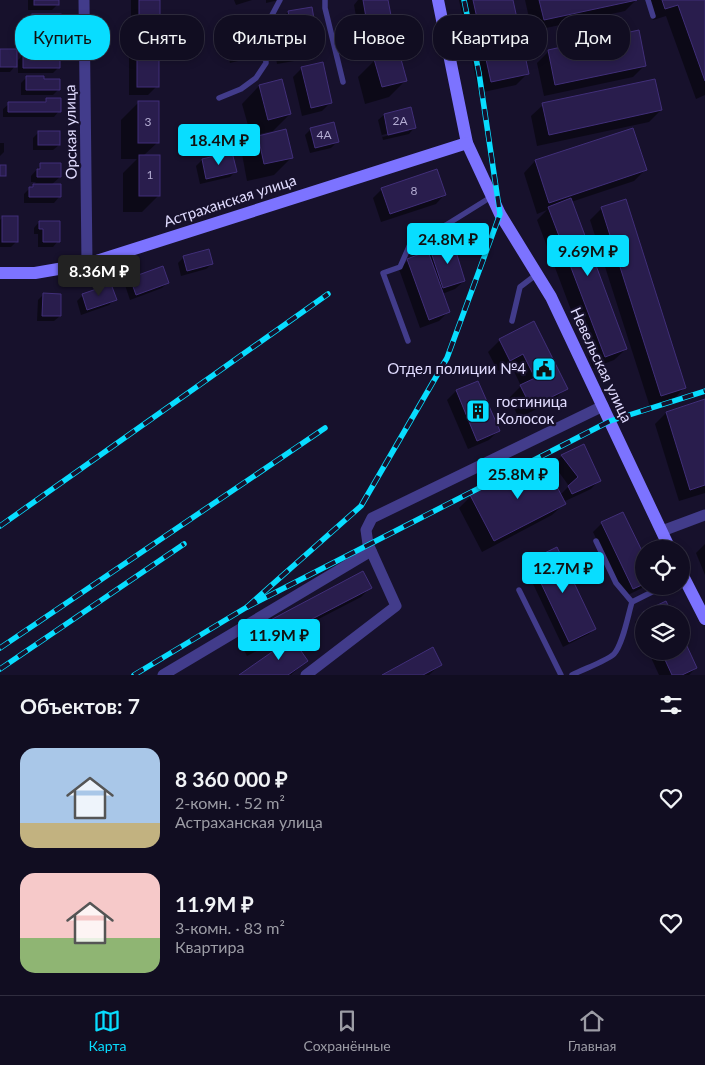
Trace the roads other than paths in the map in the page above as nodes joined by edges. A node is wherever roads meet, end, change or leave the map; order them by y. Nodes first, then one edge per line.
1 (84, 0) edge
2 (280, 0) edge
3 (325, 0) edge
4 (438, 0) edge
5 (648, 0) edge
6 (653, 16) dead end
7 (343, 82) dead end
8 (219, 98) dead end
9 (467, 143) junction
10 (490, 197) junction
11 (88, 264) junction
12 (0, 273) edge
13 (537, 274) junction
14 (512, 321) dead end
15 (408, 341) dead end
16 (603, 406) junction
17 (705, 515) edge
18 (662, 531) junction
19 (666, 540) edge
20 (596, 541) dead end
21 (371, 551) junction
22 (518, 590) dead end
23 (690, 590) edge
24 (646, 595) edge
25 (632, 602) junction
26 (705, 619) edge
27 (164, 675) edge
28 (306, 675) edge
29 (561, 675) edge
30 (572, 675) edge

1 - 11 street, Орская улица
2 - 8 lane
3 - 7 lane
4 - 9 street, Невельская улица
5 - 6 lane
9 - 10 street, Невельская улица
9 - 11 street, Астраханская улица
10 - 13 street, Невельская улица
10 - 15 lane
11 - 12 street, Астраханская улица
13 - 14 lane
13 - 16 street, Невельская улица
16 - 18 street, Невельская улица
16 - 21 street
17 - 18 street
18 - 19 street, Невельская улица
20 - 25 lane
21 - 27 street
21 - 28 street
22 - 29 lane
23 - 26 street
24 - 25 lane
25 - 30 lane

